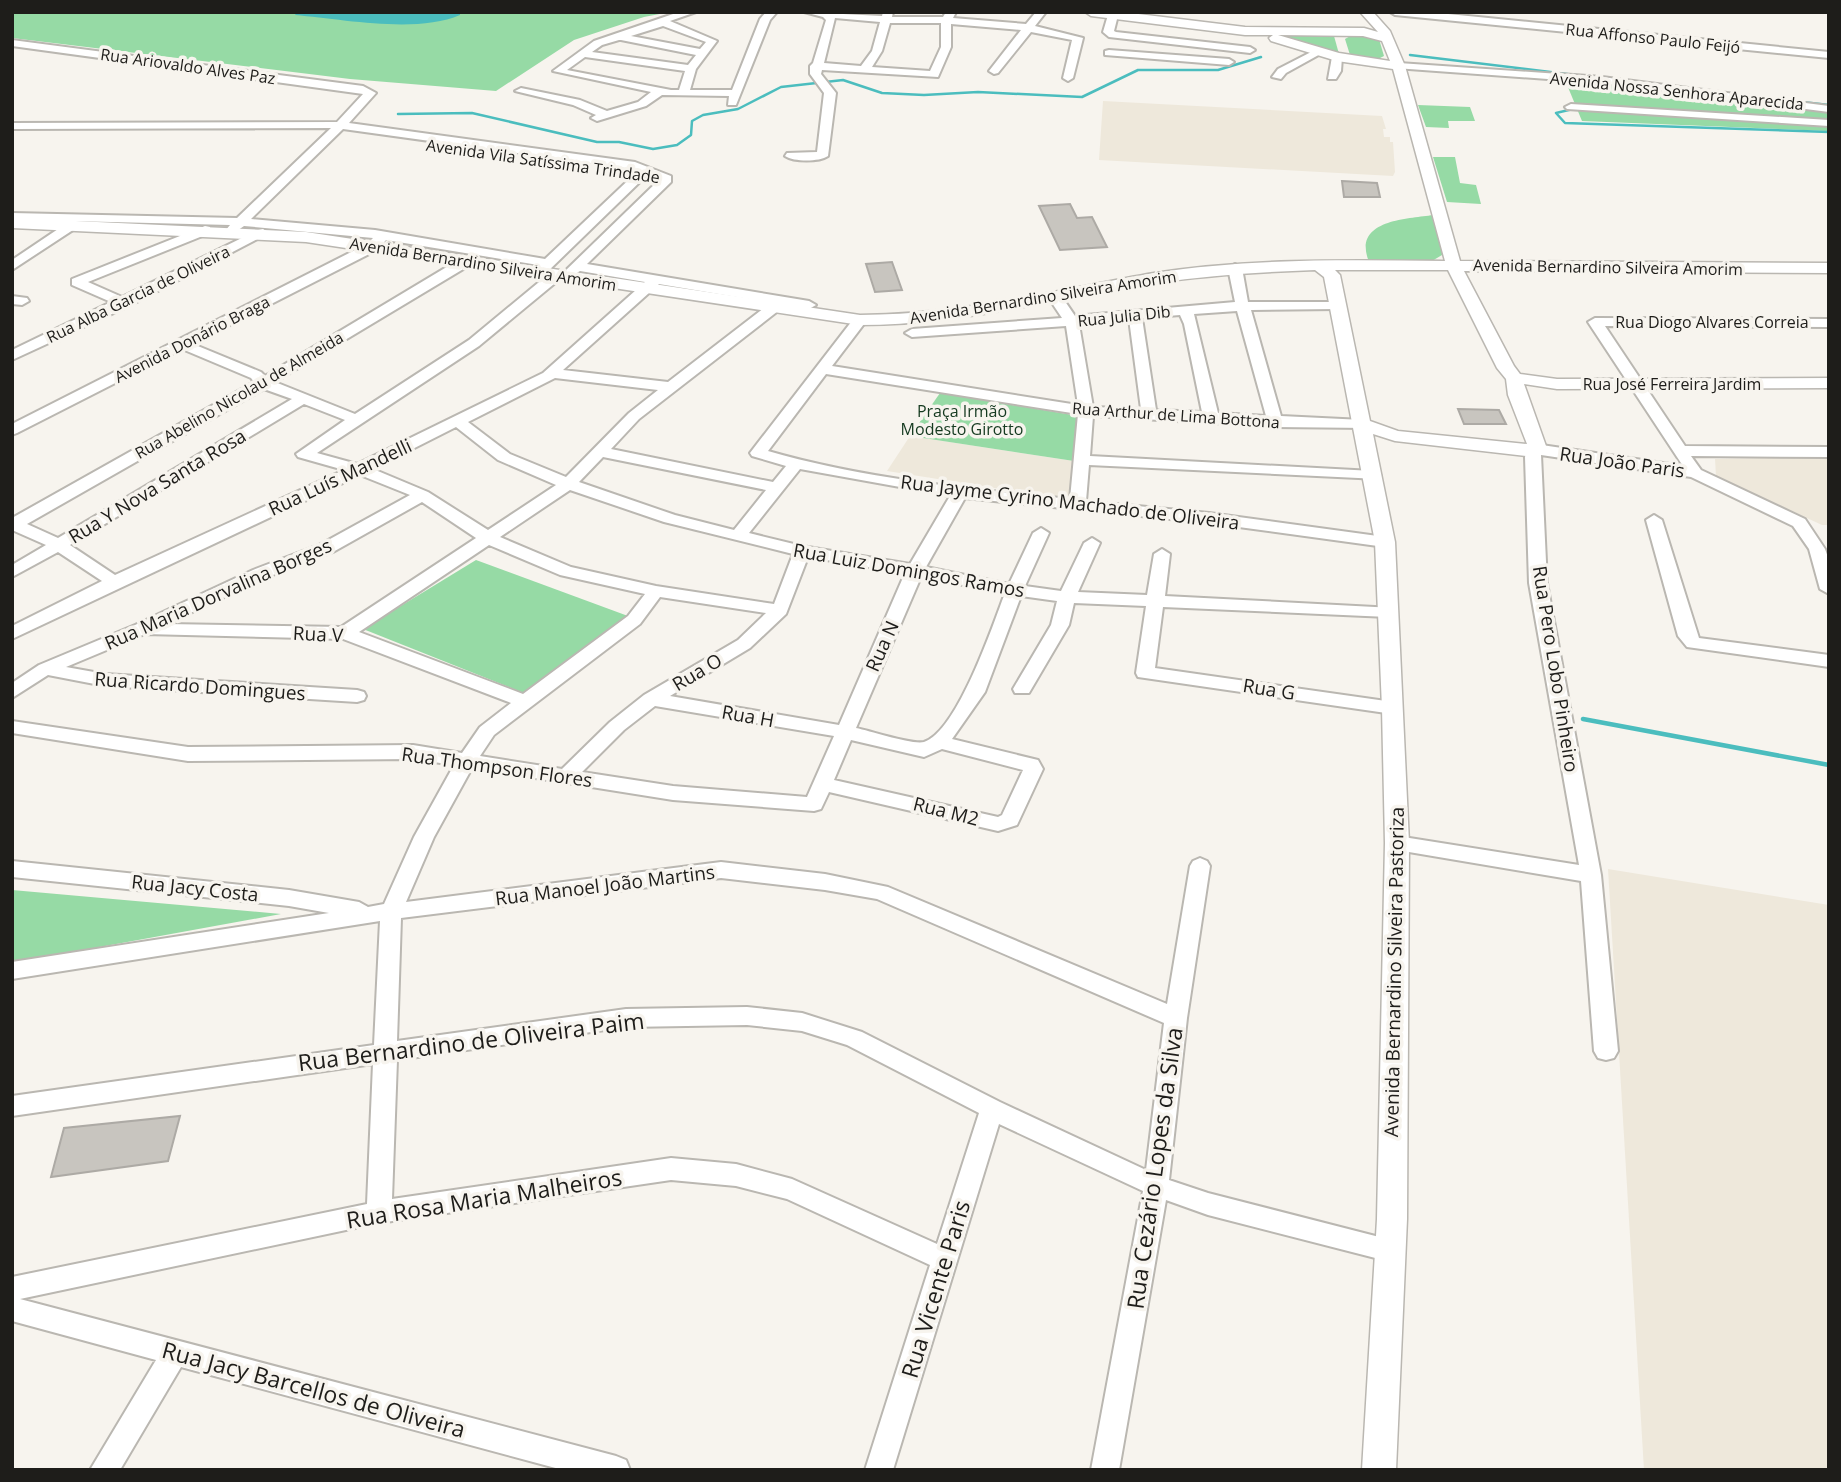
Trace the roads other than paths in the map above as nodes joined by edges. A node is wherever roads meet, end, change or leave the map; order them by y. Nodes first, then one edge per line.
1 (691, 12) edge
2 (772, 12) edge
3 (809, 12) edge
4 (1041, 12) edge
5 (1091, 12) edge
6 (1366, 12) edge
7 (1395, 12) edge
8 (826, 14) edge
9 (1113, 15) junction
10 (887, 16) edge
11 (948, 16) edge
12 (661, 22) junction
13 (1201, 26) junction
14 (1030, 29) junction
15 (1245, 31) junction
16 (1352, 31) junction
17 (616, 36) junction
18 (1388, 39) junction
19 (1196, 42) junction
20 (12, 43) edge
21 (1250, 50) dead end
22 (1318, 52) junction
23 (703, 53) junction
24 (1109, 53) dead end
25 (584, 54) junction
26 (1829, 55) edge
27 (1192, 58) junction
28 (1343, 58) junction
29 (1396, 60) junction
30 (1229, 62) dead end
31 (815, 66) junction
32 (691, 69) junction
33 (865, 69) junction
34 (994, 71) dead end
35 (1277, 77) dead end
36 (1332, 77) dead end
37 (1068, 78) dead end
38 (1670, 89) junction
39 (521, 90) dead end
40 (660, 91) junction
41 (683, 93) junction
42 (1781, 103) junction
43 (1571, 107) dead end
44 (1829, 109) edge
45 (1672, 112) junction
46 (607, 115) junction
47 (1787, 119) junction
48 (590, 120) dead end
49 (1829, 123) edge
50 (12, 126) edge
51 (336, 130) junction
52 (12, 137) edge
53 (791, 156) dead end
54 (644, 172) junction
55 (12, 217) edge
56 (12, 223) edge
57 (71, 225) junction
58 (236, 227) junction
59 (205, 230) junction
60 (263, 233) junction
61 (384, 234) junction
62 (372, 247) junction
63 (465, 262) junction
64 (14, 263) edge
65 (1454, 266) junction
66 (559, 268) junction
67 (1235, 268) junction
68 (1829, 268) edge
69 (1326, 270) junction
70 (651, 284) junction
71 (1055, 297) junction
72 (124, 303) junction
73 (1242, 304) junction
74 (809, 305) dead end
75 (1337, 305) junction
76 (773, 308) junction
77 (1185, 309) junction
78 (1135, 315) junction
79 (860, 320) junction
80 (1072, 322) junction
81 (1829, 323) edge
82 (912, 333) dead end
83 (181, 344) junction
84 (12, 356) edge
85 (823, 369) junction
86 (552, 373) junction
87 (1523, 380) junction
88 (263, 383) junction
89 (1829, 383) edge
90 (1634, 384) junction
91 (671, 387) junction
92 (303, 399) junction
93 (1086, 411) junction
94 (1149, 415) junction
95 (1211, 418) junction
96 (355, 419) junction
97 (456, 420) junction
98 (1275, 422) junction
99 (1363, 425) junction
100 (12, 430) edge
101 (1395, 436) junction
102 (1535, 449) junction
103 (599, 451) junction
104 (1678, 451) junction
105 (1829, 452) edge
106 (1081, 460) junction
107 (796, 464) junction
108 (358, 470) junction
109 (1695, 473) junction
110 (1373, 476) junction
111 (568, 484) junction
112 (778, 488) junction
113 (960, 493) junction
114 (422, 495) junction
115 (1077, 506) junction
116 (1654, 520) dead end
117 (13, 525) edge
118 (1041, 533) dead end
119 (738, 536) junction
120 (490, 539) junction
121 (1385, 542) junction
122 (1092, 543) dead end
123 (58, 544) junction
124 (802, 551) junction
125 (1162, 554) dead end
126 (915, 570) junction
127 (12, 572) edge
128 (114, 582) junction
129 (1829, 589) edge
130 (1015, 590) junction
131 (656, 591) junction
132 (1067, 597) junction
133 (1156, 603) junction
134 (780, 610) junction
135 (1388, 612) junction
136 (141, 629) junction
137 (12, 633) edge
138 (345, 633) junction
139 (1829, 661) edge
140 (44, 669) junction
141 (1022, 689) dead end
142 (12, 692) edge
143 (357, 696) dead end
144 (651, 699) junction
145 (526, 702) junction
146 (1393, 708) junction
147 (12, 727) edge
148 (845, 732) junction
149 (940, 741) junction
150 (467, 760) junction
151 (567, 775) junction
152 (822, 784) junction
153 (814, 804) joint
154 (1397, 843) junction
155 (1200, 866) dead end
156 (12, 869) edge
157 (1591, 875) junction
158 (384, 913) junction
159 (12, 971) edge
160 (1176, 1018) junction
161 (384, 1051) junction
162 (1606, 1051) dead end
163 (12, 1106) edge
164 (992, 1109) junction
165 (1156, 1186) junction
166 (379, 1212) junction
167 (1391, 1251) junction
168 (944, 1259) junction
169 (12, 1289) edge
170 (12, 1308) edge
171 (176, 1351) junction
172 (104, 1470) edge
173 (616, 1470) edge
174 (879, 1470) edge
175 (1105, 1470) edge
176 (1379, 1470) edge

1 - 12 street
2 - 41 street
3 - 8 street
4 - 14 street
5 - 9 main road
6 - 16 main road
6 - 18 main road
7 - 26 street, Rua Affonso Paulo Feijó
8 - 10 street
8 - 31 street
9 - 13 main road
9 - 19 street
10 - 11 street
10 - 33 street
11 - 14 street
11 - 33 street
12 - 17 street
12 - 23 street
13 - 15 main road
13 - 19 street
14 - 34 street
14 - 37 street
15 - 16 main road
15 - 22 main road
16 - 18 main road
16 - 28 main road
17 - 23 street
17 - 25 street
18 - 29 main road
19 - 21 street
19 - 27 street
20 - 51 street, Rua Ariovaldo Alves Paz
22 - 28 main road
22 - 35 street
23 - 32 street
24 - 27 street
25 - 32 street
25 - 40 street
27 - 30 street
28 - 29 main road
28 - 36 street
29 - 38 street, Avenida Nossa Senhora Aparecida
29 - 65 main road
31 - 33 street
31 - 53 street
32 - 41 street
38 - 42 street, Avenida Nossa Senhora Aparecida
38 - 45 street
39 - 46 street
40 - 41 street
40 - 46 street
42 - 44 street, Avenida Nossa Senhora Aparecida
42 - 47 street
43 - 45 street
45 - 47 street
46 - 48 street
47 - 49 street
50 - 51 street, Avenida Vila Satíssima Trindade
51 - 52 street, Avenida Vila Satíssima Trindade
51 - 54 street, Avenida Vila Satíssima Trindade
51 - 58 street
54 - 66 street
54 - 66 street, Avenida Vila Satíssima Trindade
55 - 58 street
56 - 57 main road, Avenida Bernardino Silveira Amorim
57 - 59 main road, Avenida Bernardino Silveira Amorim
57 - 64 street
58 - 59 main road, Avenida Bernardino Silveira Amorim
58 - 60 main road, Avenida Bernardino Silveira Amorim
58 - 61 street
59 - 72 street
60 - 62 main road, Avenida Bernardino Silveira Amorim
60 - 72 street, Rua Alba Garcia de Oliveira
61 - 62 street
61 - 66 street
62 - 63 main road, Avenida Bernardino Silveira Amorim
62 - 83 street, Avenida Donário Braga
63 - 66 main road, Avenida Bernardino Silveira Amorim
63 - 88 street, Rua Abelino Nicolau de Almeida
65 - 68 main road, Avenida Bernardino Silveira Amorim
65 - 69 main road, Avenida Bernardino Silveira Amorim
65 - 87 main road
66 - 70 main road, Avenida Bernardino Silveira Amorim
66 - 96 street
67 - 69 main road, Avenida Bernardino Silveira Amorim
67 - 71 main road, Avenida Bernardino Silveira Amorim
67 - 73 street
69 - 75 main road, Avenida Bernardino Silveira Pastoriza
70 - 74 street
70 - 76 main road, Avenida Bernardino Silveira Amorim
70 - 86 street, Rua Luís Mandelli
71 - 79 main road, Avenida Bernardino Silveira Amorim
71 - 80 street
72 - 84 street, Rua Alba Garcia de Oliveira
73 - 75 street, Rua Julia Dib
73 - 77 street, Rua Julia Dib
73 - 98 street
75 - 99 main road, Avenida Bernardino Silveira Pastoriza
76 - 79 main road, Avenida Bernardino Silveira Amorim
76 - 91 street
77 - 78 street, Rua Julia Dib
77 - 95 street
78 - 80 street, Rua Julia Dib
78 - 94 street
79 - 85 street
80 - 82 street, Rua Julia Dib
80 - 93 street
81 - 90 street, Rua Diogo Alvares Correia
83 - 88 street
83 - 100 street, Avenida Donário Braga
85 - 93 street, Rua Arthur de Lima Bottona
85 - 107 street, Rua Jayme Cyrino Machado de Oliveira
86 - 91 street
86 - 97 street, Rua Luís Mandelli
87 - 90 main road, Rua José Ferreira Jardim
87 - 102 main road, Rua Pero Lobo Pinheiro
88 - 92 street
88 - 117 street, Rua Abelino Nicolau de Almeida
89 - 90 main road, Rua José Ferreira Jardim
90 - 104 street
91 - 103 street
92 - 96 street
92 - 123 street, Rua Y Nova Santa Rosa
93 - 94 street, Rua Arthur de Lima Bottona
93 - 106 street
94 - 95 street, Rua Arthur de Lima Bottona
95 - 98 street, Rua Arthur de Lima Bottona
96 - 108 street
97 - 108 street, Rua Luís Mandelli
97 - 111 street, Rua Luiz Domingos Ramos
98 - 99 street, Rua Arthur de Lima Bottona
99 - 101 main road, Rua João Paris
99 - 110 main road, Avenida Bernardino Silveira Pastoriza
101 - 102 main road, Rua João Paris
101 - 110 main road
102 - 109 street, Rua João Paris
102 - 157 street, Rua Pero Lobo Pinheiro
103 - 111 street
103 - 112 street
104 - 105 street
104 - 109 street
106 - 110 street
106 - 115 street
107 - 112 street
107 - 113 street, Rua Jayme Cyrino Machado de Oliveira
108 - 114 street
108 - 128 street, Rua Luís Mandelli
109 - 129 street, Rua João Paris
110 - 121 main road, Avenida Bernardino Silveira Pastoriza
111 - 119 street, Rua Luiz Domingos Ramos
111 - 120 street
112 - 119 street
113 - 115 street, Rua Jayme Cyrino Machado de Oliveira
113 - 126 street, Rua N
114 - 120 street
114 - 136 street, Rua Maria Dorvalina Borges
115 - 121 street, Rua Jayme Cyrino Machado de Oliveira
116 - 139 street
117 - 123 street
118 - 130 street
119 - 124 street, Rua Luiz Domingos Ramos
120 - 131 street
120 - 138 street
121 - 135 main road, Avenida Bernardino Silveira Pastoriza
122 - 132 street
123 - 127 street, Rua Y Nova Santa Rosa
123 - 128 street
124 - 126 street, Rua Luiz Domingos Ramos
124 - 134 street, Rua O
125 - 133 street
126 - 130 street, Rua Luiz Domingos Ramos
126 - 148 street, Rua N
128 - 137 street, Rua Luís Mandelli
130 - 132 street, Rua Luiz Domingos Ramos
130 - 149 street
131 - 134 street
131 - 145 street
132 - 133 street, Rua Luiz Domingos Ramos
132 - 141 street
133 - 135 street, Rua Luiz Domingos Ramos
133 - 146 street, Rua G
134 - 144 street, Rua O
135 - 146 main road, Avenida Bernardino Silveira Pastoriza
136 - 138 street, Rua V
136 - 140 street, Rua Maria Dorvalina Borges
138 - 145 street, Rua V
140 - 142 street, Rua Maria Dorvalina Borges
140 - 143 street, Rua Ricardo Domingues
144 - 148 street, Rua H
144 - 151 street, Rua O
145 - 150 street
146 - 154 main road, Avenida Bernardino Silveira Pastoriza
147 - 150 street, Rua Thompson Flores
148 - 149 street, Rua H
148 - 152 street, Rua N
149 - 152 street, Rua M2
150 - 151 street, Rua Thompson Flores
150 - 158 street
151 - 153 street, Rua Thompson Flores
152 - 153 street, Rua N
154 - 157 street
154 - 167 main road, Avenida Bernardino Silveira Pastoriza
155 - 160 street, Rua Cezário Lopes da Silva
156 - 158 street, Rua Jacy Costa
157 - 162 street, Rua Pero Lobo Pinheiro
158 - 159 street, Rua Manoel João Martins
158 - 160 street, Rua Manoel João Martins
158 - 161 street
160 - 165 street, Rua Cezário Lopes da Silva
161 - 163 street, Rua Bernardino de Oliveira Paim
161 - 164 street, Rua Bernardino de Oliveira Paim
161 - 166 street
164 - 165 street, Rua Bernardino de Oliveira Paim
164 - 168 street, Rua Vicente Paris
165 - 167 street, Rua Bernardino de Oliveira Paim
165 - 175 street, Rua Cezário Lopes da Silva
166 - 168 street, Rua Rosa Maria Malheiros
166 - 169 street, Rua Rosa Maria Malheiros
167 - 176 main road, Avenida Bernardino Silveira Pastoriza
168 - 174 street, Rua Vicente Paris
170 - 171 street, Rua Jacy Barcellos de Oliveira
171 - 172 street
171 - 173 street, Rua Jacy Barcellos de Oliveira

